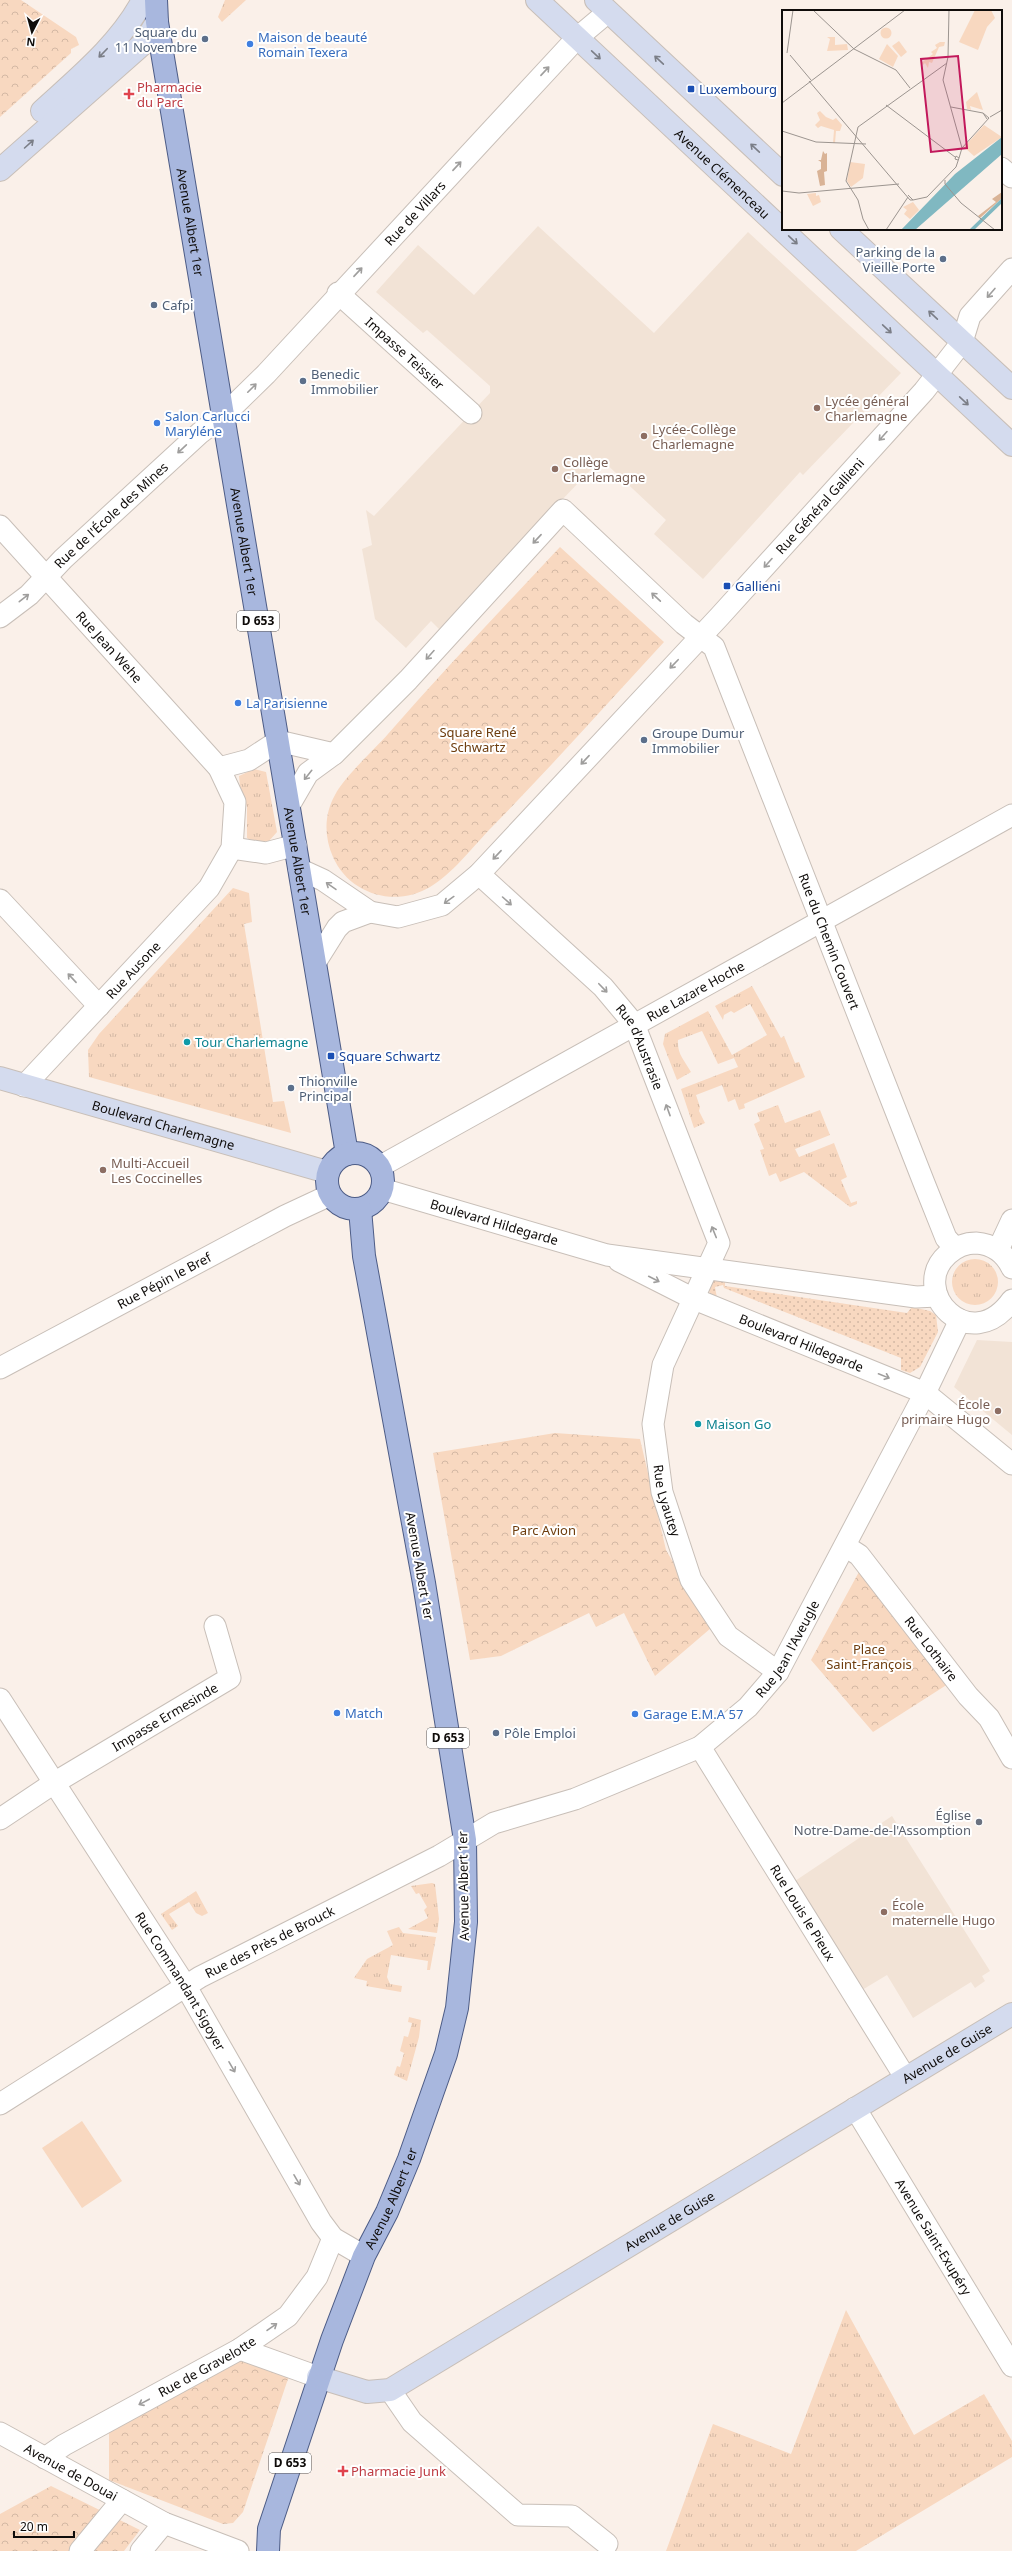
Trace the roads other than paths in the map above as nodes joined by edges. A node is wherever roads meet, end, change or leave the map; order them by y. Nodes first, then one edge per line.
1 (143, 0) edge
2 (156, 0) edge
3 (537, 0) edge
4 (602, 6) edge
5 (157, 22) junction
6 (577, 38) junction
7 (129, 54) junction
8 (169, 88) junction
9 (0, 150) edge
10 (1002, 169) edge
11 (0, 170) edge
12 (782, 174) edge
13 (1012, 177) edge
14 (842, 230) edge
15 (1012, 269) edge
16 (338, 293) junction
17 (962, 342) junction
18 (935, 374) junction
19 (1012, 388) edge
20 (471, 413) dead end
21 (224, 415) junction
22 (1012, 446) edge
23 (0, 526) edge
24 (46, 577) junction
25 (0, 617) edge
26 (701, 636) junction
27 (278, 741) junction
28 (334, 754) junction
29 (219, 768) junction
30 (290, 804) junction
31 (1012, 815) edge
32 (296, 845) junction
33 (232, 848) junction
34 (300, 869) junction
35 (479, 874) junction
36 (0, 900) edge
37 (370, 912) junction
38 (822, 922) junction
39 (315, 963) junction
40 (99, 1006) junction
41 (634, 1024) junction
42 (0, 1078) edge
43 (24, 1086) junction
44 (347, 1154) junction
45 (379, 1166) junction
46 (327, 1172) junction
47 (382, 1189) junction
48 (330, 1196) junction
49 (360, 1209) junction
50 (1012, 1220) edge
51 (955, 1248) junction
52 (998, 1250) junction
53 (607, 1255) junction
54 (707, 1268) junction
55 (1012, 1268) edge
56 (937, 1296) junction
57 (692, 1298) junction
58 (1012, 1300) edge
59 (960, 1320) junction
60 (0, 1368) edge
61 (925, 1393) junction
62 (1012, 1464) edge
63 (844, 1546) junction
64 (215, 1626) dead end
65 (778, 1672) junction
66 (0, 1699) edge
67 (700, 1747) junction
68 (1012, 1758) edge
69 (54, 1783) junction
70 (0, 1819) edge
71 (465, 1840) junction
72 (185, 1985) junction
73 (1012, 2014) edge
74 (906, 2078) junction
75 (0, 2104) edge
76 (855, 2108) junction
77 (333, 2238) junction
78 (364, 2256) junction
79 (240, 2349) junction
80 (1012, 2366) edge
81 (318, 2377) junction
82 (390, 2390) junction
83 (0, 2433) edge
84 (45, 2458) junction
85 (122, 2500) junction
86 (164, 2523) junction
87 (607, 2544) dead end
88 (80, 2551) edge
89 (142, 2551) edge
90 (238, 2551) edge
91 (268, 2551) edge

1 -> 9 street
2 - 5 main road, Avenue Albert 1er / D 653
3 - 6 street, Avenue Clémenceau
4 - 6 street, Rue de Villars
12 -> 4 street
5 - 7 street
5 - 8 main road, Avenue Albert 1er / D 653
16 -> 6 street, Rue de Villars
6 -> 18 street, Avenue Clémenceau
7 - 8 street
11 -> 7 street
8 - 21 main road, Avenue Albert 1er / D 653
10 - 13 street
17 -> 14 street
15 -> 17 street
16 - 20 street, Impasse Teissier
21 -> 16 street, Rue de Villars
17 - 18 street, Rue Général Gallieni
17 - 19 street
18 -> 22 street, Avenue Clémenceau
18 -> 26 street, Rue Général Gallieni
21 -> 24 street, Rue de l'École des Mines
21 - 27 main road, Avenue Albert 1er / D 653
23 - 24 street, Rue Jean Wehe
25 -> 24 street, Rue de l'École des Mines
24 - 29 street, Rue Jean Wehe
26 -> 28 street
26 -> 35 street
26 - 38 street, Rue du Chemin Couvert
27 - 28 street
27 - 29 street
27 - 30 main road, Avenue Albert 1er / D 653
28 -> 30 street
29 - 33 street, Rue Ausone
30 - 32 main road, Avenue Albert 1er / D 653
31 - 38 street, Rue Lazare Hoche
32 - 33 street
32 - 34 main road, Avenue Albert 1er / D 653
33 - 40 street, Rue Ausone
37 -> 34 street
34 - 39 main road, Avenue Albert 1er / D 653
35 -> 37 street
35 -> 41 street, Rue d'Austrasie
40 -> 36 street
37 - 39 street
38 - 41 street, Rue Lazare Hoche
38 - 51 street, Rue du Chemin Couvert
39 - 44 main road, Avenue Albert 1er / D 653
40 - 43 street, Rue Ausone
41 - 45 street, Rue Lazare Hoche
54 -> 41 street, Rue d'Austrasie
42 - 43 street, Boulevard Charlemagne
43 - 46 street, Boulevard Charlemagne
44 - 45 main road
44 - 46 main road
45 - 47 main road
46 - 48 main road
47 - 49 main road
47 - 53 street, Boulevard Hildegarde
48 - 49 main road
48 - 60 street, Rue Pépin le Bref
49 - 71 main road, Avenue Albert 1er / D 653
50 - 52 street
51 - 52 street
51 - 56 street
52 - 55 street
53 - 54 street, Boulevard Hildegarde
53 -> 57 street, Boulevard Hildegarde
54 - 56 street, Boulevard Hildegarde
54 - 57 street, Rue d'Austrasie
56 - 59 street
57 -> 61 street, Boulevard Hildegarde
57 - 65 street, Rue Lyautey
58 - 59 street
59 - 61 street
61 - 62 street, Boulevard Hildegarde
61 - 63 street, Rue Jean l'Aveugle
63 - 65 street, Rue Jean l'Aveugle
63 - 68 street, Rue Lothaire
64 - 69 street, Impasse Ermesinde
65 - 67 street, Rue Jean l'Aveugle
66 - 69 street, Rue Commandant Sigoyer
67 - 71 street, Rue Jean l'Aveugle
67 - 74 street, Rue Louis le Pieux
69 - 70 street
69 - 72 street, Rue Commandant Sigoyer
71 - 72 street, Rue des Près de Brouck
71 - 78 main road, Avenue Albert 1er / D 653
72 - 75 street, Rue des Près de Brouck
72 -> 77 street, Rue Commandant Sigoyer
73 - 74 street, Avenue de Guise
74 - 76 street, Avenue de Guise
76 - 80 street, Avenue Saint-Exupéry
76 - 82 street, Avenue de Guise
77 - 78 street, Rue Commandant Sigoyer
79 -> 77 street, Rue de Gravelotte
78 - 81 main road, Avenue Albert 1er / D 653
79 - 81 street
79 -> 84 street, Rue de Gravelotte
81 - 82 street, Avenue de Guise
81 - 91 main road, D 653
82 - 87 street
83 - 84 street, Avenue de Douai
84 - 85 street, Avenue de Douai
85 - 86 street, Avenue de Douai
85 - 88 street
86 - 89 street
86 - 90 street, Avenue de Douai

